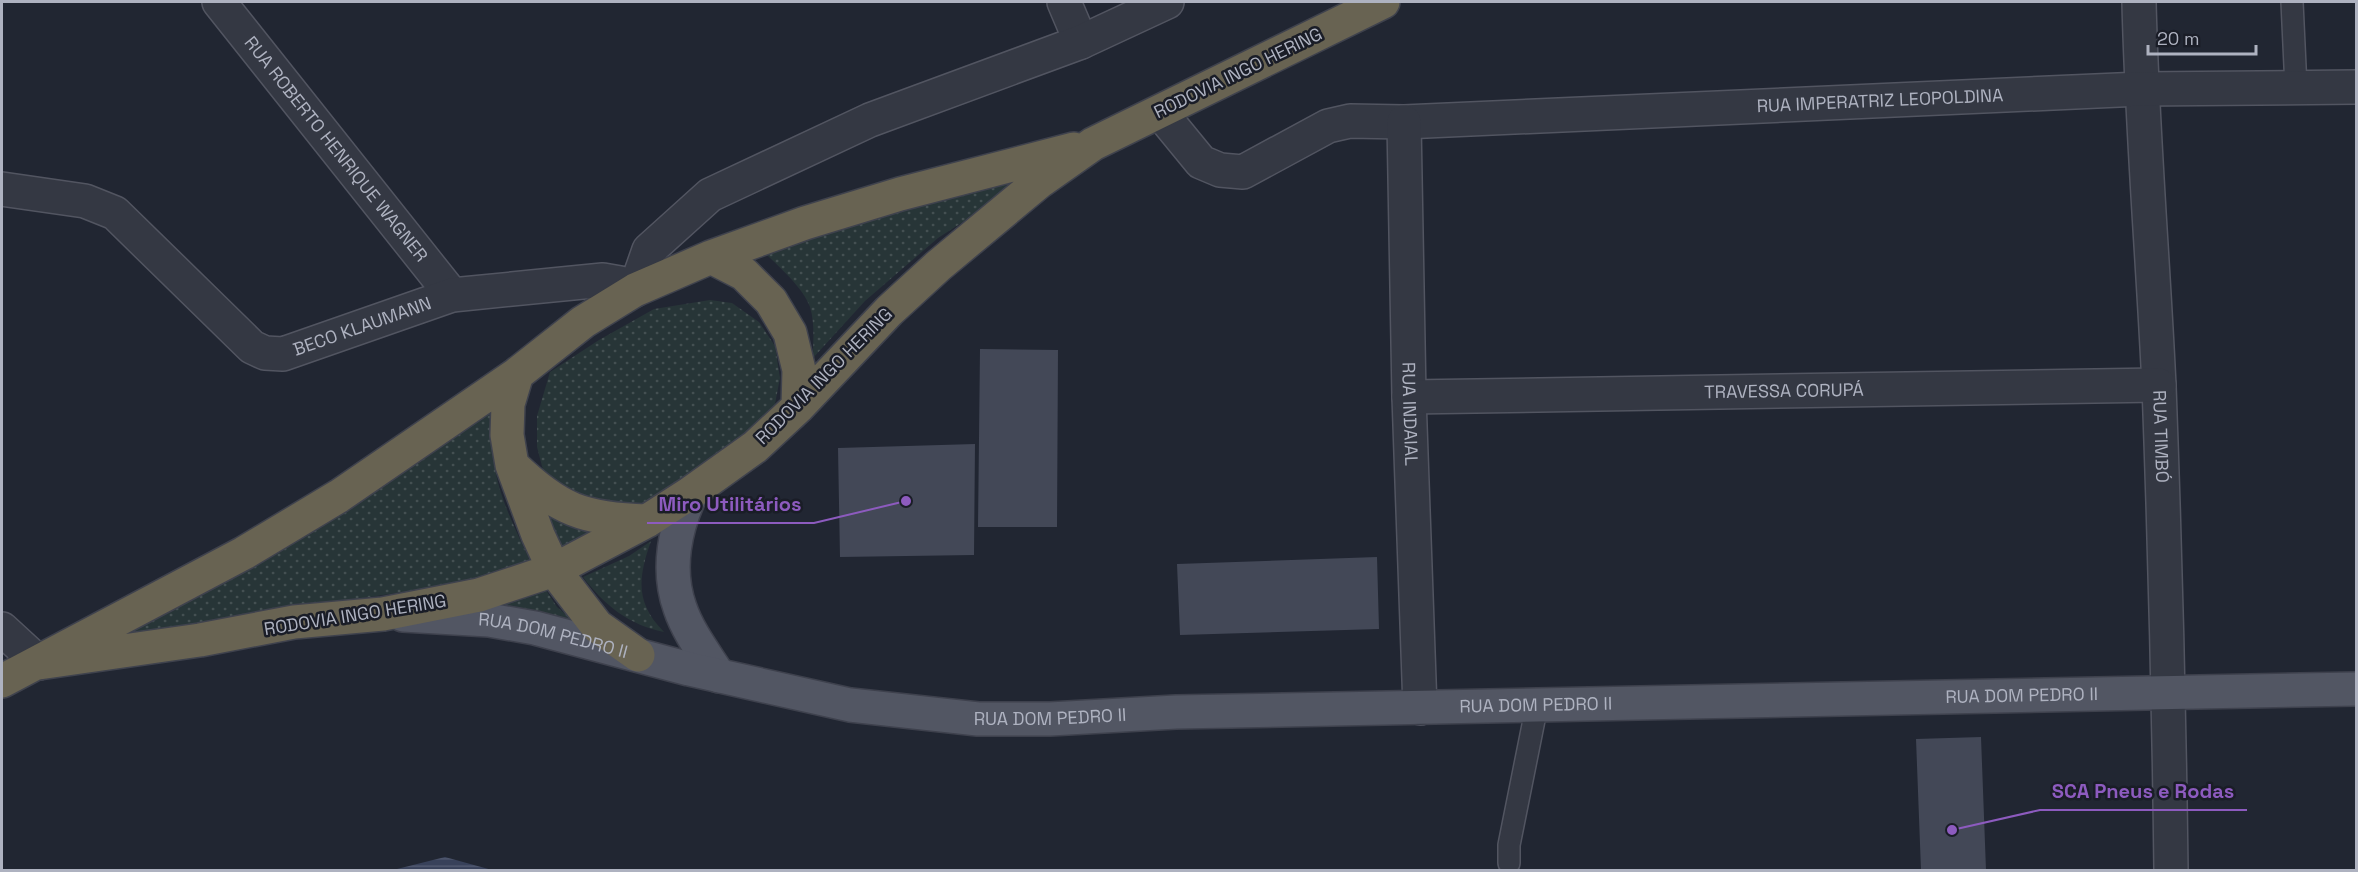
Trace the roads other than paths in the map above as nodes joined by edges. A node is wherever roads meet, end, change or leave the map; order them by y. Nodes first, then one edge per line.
1 (219, 2) edge
2 (1064, 2) edge
3 (1167, 2) edge
4 (1383, 2) edge
5 (2139, 2) edge
6 (2292, 2) edge
7 (1081, 42) junction
8 (2356, 87) edge
9 (2296, 88) junction
10 (2141, 89) junction
11 (1160, 112) junction
12 (1404, 122) junction
13 (1093, 144) junction
14 (2, 189) edge
15 (711, 256) junction
16 (635, 290) junction
17 (452, 295) junction
18 (517, 374) junction
19 (2158, 385) junction
20 (1409, 397) junction
21 (798, 407) junction
22 (512, 465) junction
23 (692, 492) junction
24 (647, 521) junction
25 (554, 570) junction
26 (383, 614) junction
27 (2, 629) edge
28 (638, 655) junction
29 (39, 663) junction
30 (719, 676) junction
31 (2, 681) edge
32 (2356, 689) edge
33 (2168, 694) junction
34 (1537, 705) junction
35 (1420, 708) junction
36 (1509, 863) dead end
37 (2171, 870) edge

1 - 17 street, RUA ROBERTO HENRIQUE WAGNER
2 - 7 street
3 - 7 street
4 - 11 highway, RODOVIA INGO HERING
5 - 10 street, RUA TIMBÓ
6 - 9 lane
7 - 16 street
8 - 9 street, RUA IMPERATRIZ LEOPOLDINA
9 - 10 street, RUA IMPERATRIZ LEOPOLDINA
10 - 12 street, RUA IMPERATRIZ LEOPOLDINA
10 - 19 street, RUA TIMBÓ
11 - 12 street, RUA IMPERATRIZ LEOPOLDINA
11 - 13 highway, RODOVIA INGO HERING
12 - 20 street, RUA INDAIAL
13 - 15 highway, RODOVIA INGO HERING
13 - 21 highway, RODOVIA INGO HERING
14 - 17 street, BECO KLAUMANN
15 - 16 highway, RODOVIA INGO HERING
15 - 21 highway
16 - 17 street, BECO KLAUMANN
16 - 18 highway, RODOVIA INGO HERING
18 - 22 highway
18 - 29 highway, RODOVIA INGO HERING
19 - 20 street, TRAVESSA CORUPÁ
19 - 33 street, RUA TIMBÓ
20 - 35 street, RUA INDAIAL
21 - 23 highway, RODOVIA INGO HERING
22 - 24 highway
22 - 25 highway
23 - 24 highway, RODOVIA INGO HERING
23 - 30 main road
24 - 25 highway, RODOVIA INGO HERING
25 - 26 highway, RODOVIA INGO HERING
25 - 28 highway
26 - 28 main road, RUA DOM PEDRO II
26 - 29 highway, RODOVIA INGO HERING
27 - 29 street
28 - 30 main road, RUA DOM PEDRO II
29 - 31 highway, RODOVIA INGO HERING
30 - 35 main road, RUA DOM PEDRO II
32 - 33 main road, RUA DOM PEDRO II
33 - 34 main road, RUA DOM PEDRO II
33 - 37 street, RUA TIMBÓ
34 - 35 main road, RUA DOM PEDRO II
34 - 36 lane

